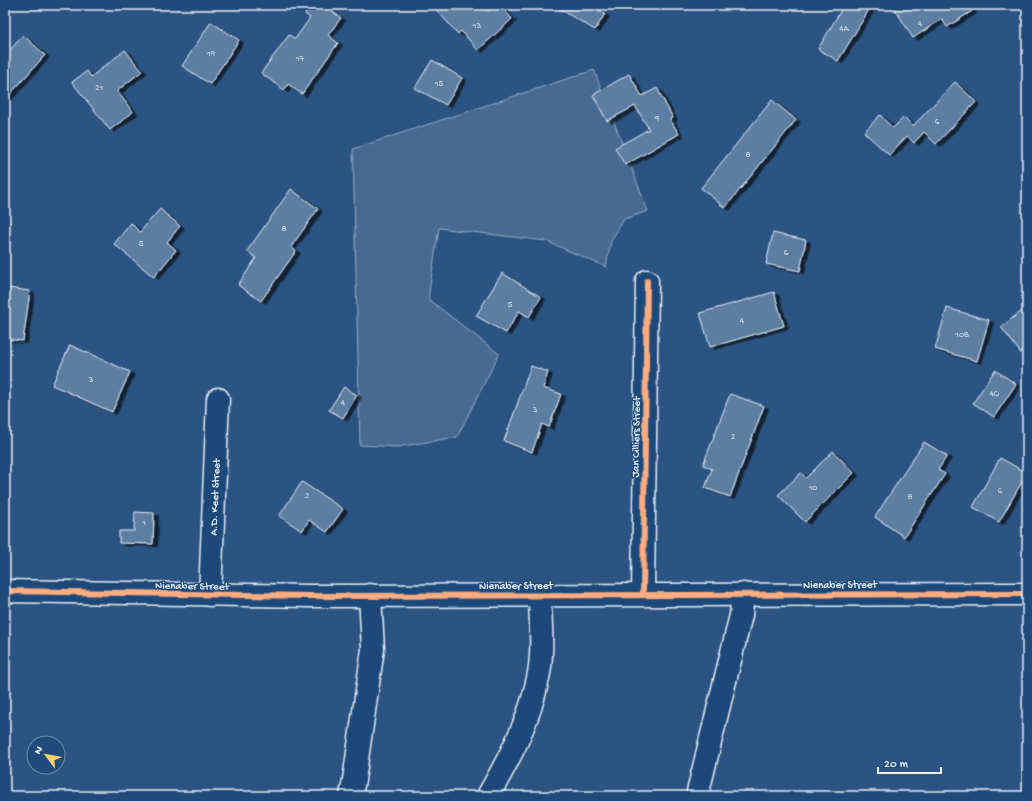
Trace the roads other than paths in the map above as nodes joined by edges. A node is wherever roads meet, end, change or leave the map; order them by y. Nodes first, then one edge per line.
1 (647, 281) dead end
2 (218, 399) dead end
3 (5, 591) edge
4 (643, 594) junction
5 (743, 594) junction
6 (1027, 594) edge
7 (210, 595) junction
8 (370, 595) junction
9 (540, 595) junction
10 (351, 796) edge
11 (488, 796) edge
12 (697, 796) edge

1 - 4 street, Jan Cilliers Street
2 - 7 street, A.D. Keet Street
3 - 7 street, Nienaber Street
4 - 5 street, Nienaber Street
4 - 9 street, Nienaber Street
5 - 6 street, Nienaber Street
5 - 12 street
7 - 8 street, Nienaber Street
8 - 9 street, Nienaber Street
8 - 10 street
9 - 11 street

